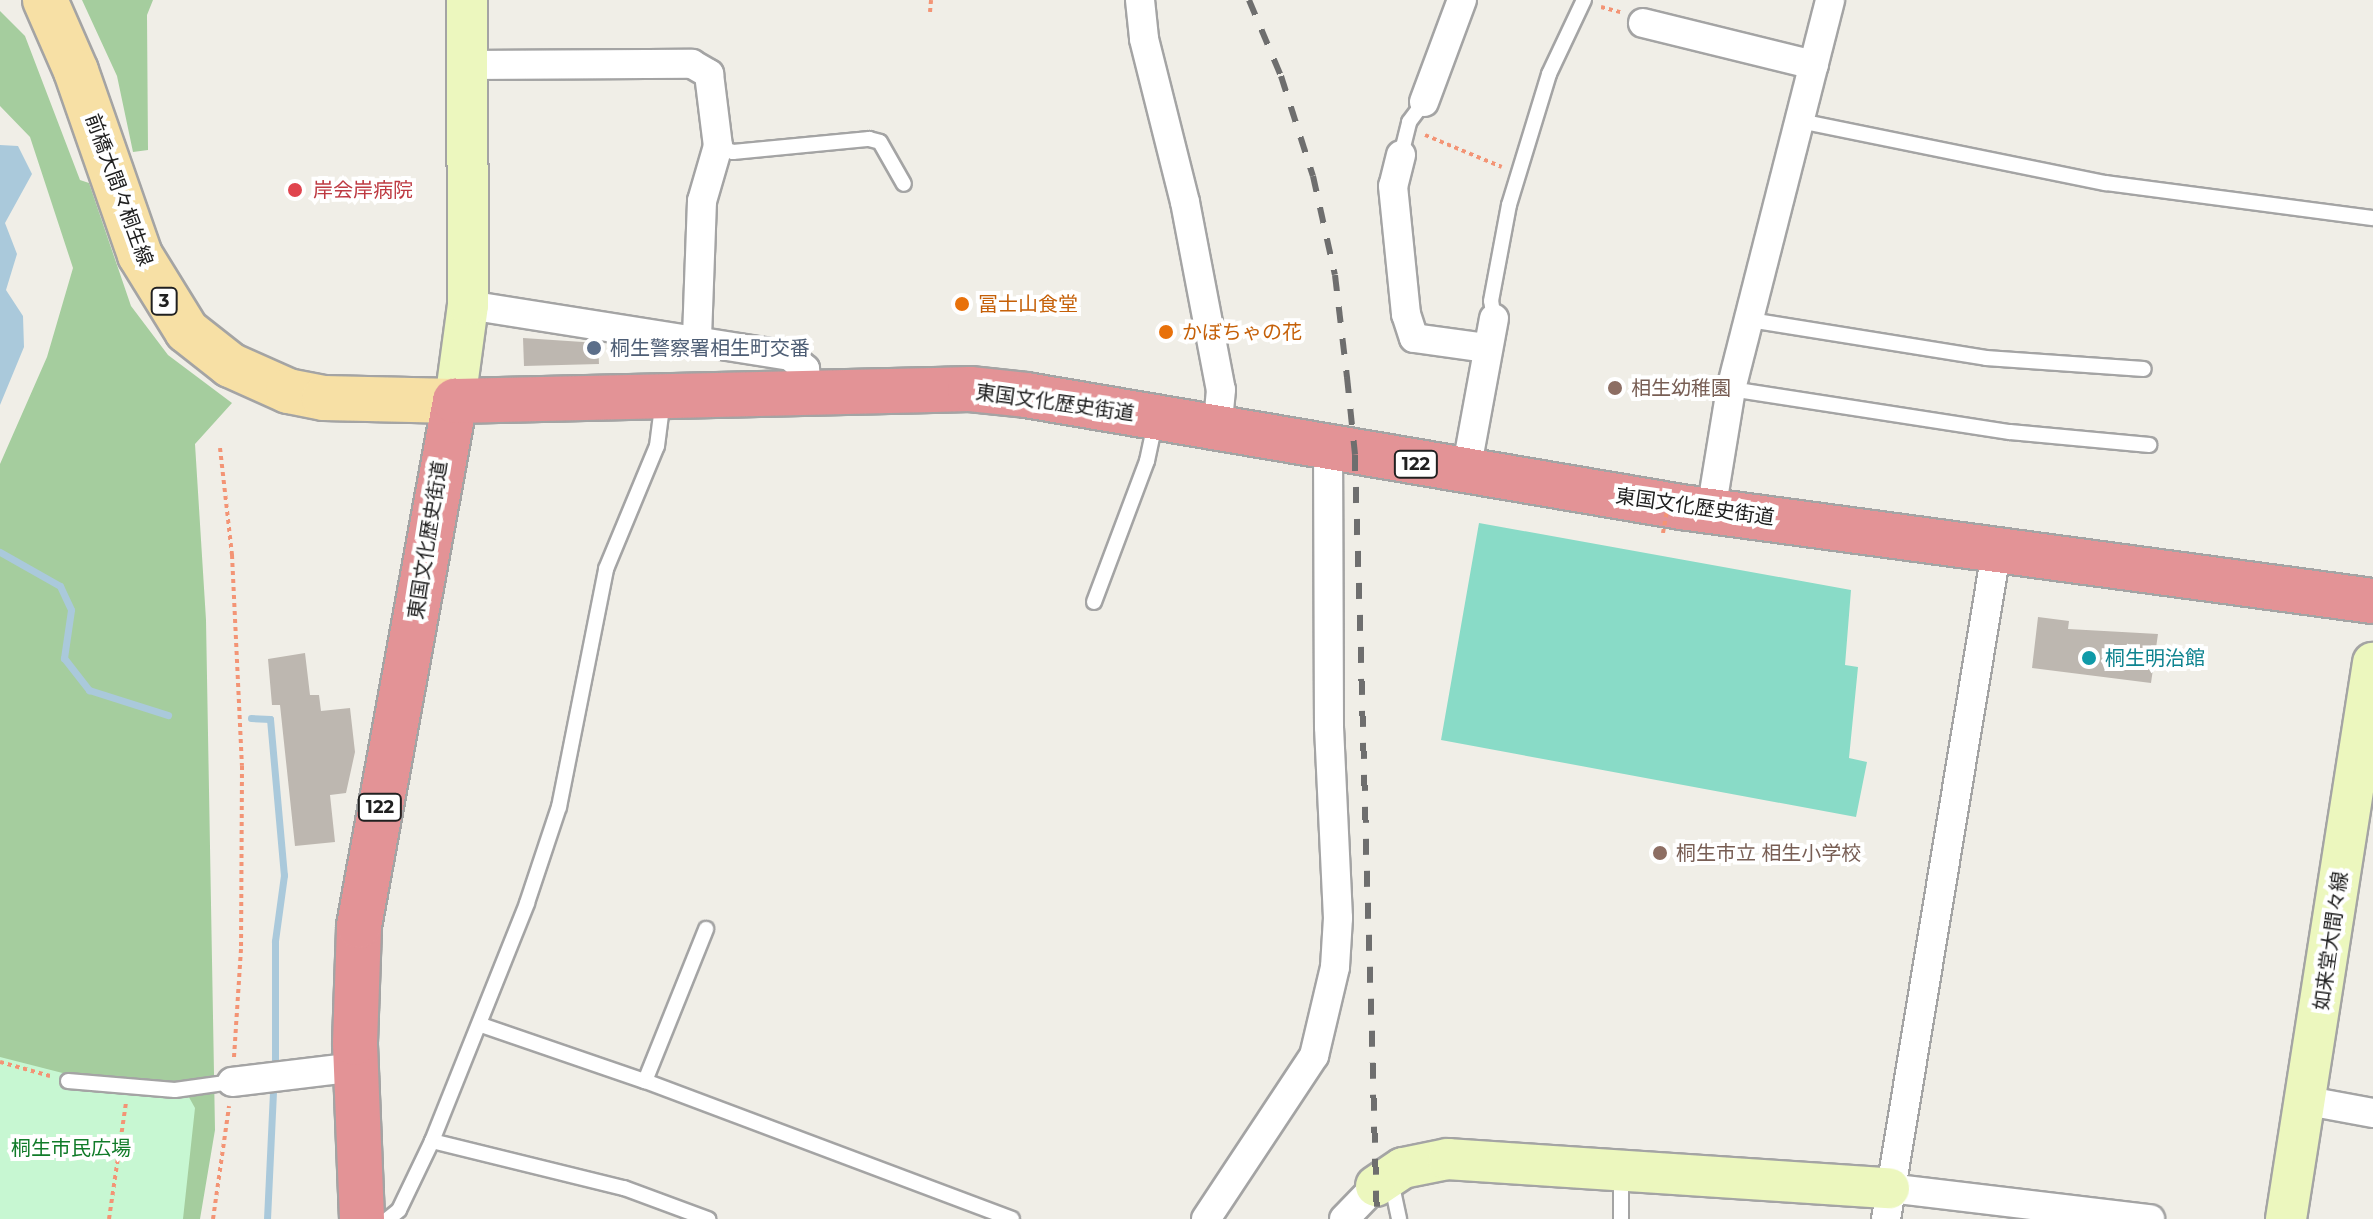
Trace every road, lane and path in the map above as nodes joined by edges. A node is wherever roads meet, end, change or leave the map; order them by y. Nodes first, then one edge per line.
1 (45, 0) edge
2 (467, 0) edge
3 (931, 0) edge
4 (1140, 0) edge
5 (1462, 0) edge
6 (1584, 0) edge
7 (1830, 0) edge
8 (930, 12) dead end
9 (1643, 23) dead end
10 (467, 65) junction
11 (1814, 65) junction
12 (1424, 102) joint
13 (1800, 121) junction
14 (718, 146) junction
15 (1401, 155) junction
16 (1519, 172) junction
17 (904, 184) dead end
18 (2373, 218) edge
19 (468, 305) junction
20 (1494, 319) joint
21 (1750, 320) junction
22 (697, 339) junction
23 (1487, 348) junction
24 (2144, 369) dead end
25 (1731, 389) junction
26 (808, 396) junction
27 (663, 397) junction
28 (455, 401) junction
29 (1156, 418) junction
30 (1217, 431) junction
31 (2149, 445) dead end
32 (220, 448) dead end
33 (1328, 451) junction
34 (1466, 471) junction
35 (1670, 494) dead end
36 (1711, 511) junction
37 (1663, 533) dead end
38 (1997, 546) junction
39 (2373, 601) edge
40 (1094, 602) dead end
41 (2373, 663) edge
42 (2362, 795) edge
43 (706, 929) dead end
44 (481, 1025) junction
45 (0, 1062) edge
46 (356, 1067) junction
47 (68, 1081) joint
48 (645, 1081) junction
49 (232, 1082) junction
50 (128, 1088) junction
51 (2308, 1101) junction
52 (2373, 1113) edge
53 (432, 1141) junction
54 (1621, 1168) junction
55 (1382, 1182) junction
56 (1888, 1204) edge
57 (109, 1219) edge
58 (213, 1219) edge
59 (362, 1219) edge
60 (388, 1219) edge
61 (708, 1219) edge
62 (1012, 1219) edge
63 (1206, 1219) edge
64 (1344, 1219) edge
65 (1399, 1219) edge
66 (1621, 1219) edge
67 (2150, 1219) edge
68 (2288, 1219) edge

1 - 28 main road, 前橋大間々桐生線 / 3
2 - 10 street
3 - 8 path
4 - 30 street
5 - 12 street
6 - 16 lane
7 - 11 street
9 - 11 street
10 - 14 street
10 - 19 street
11 - 13 street
12 - 15 lane
13 - 18 lane
13 - 21 street
14 - 17 lane
14 - 22 street
15 - 16 path
15 - 23 street
16 - 20 lane
19 - 22 street
19 - 28 street
20 - 23 street
21 - 24 lane
21 - 25 street
22 - 26 street
23 - 34 street
25 - 31 lane
25 - 36 street
26 - 27 highway, 東国文化歴史街道 / 122
26 - 29 highway, 東国文化歴史街道 / 122
27 - 28 highway, 東国文化歴史街道 / 122
27 - 44 lane
28 - 46 highway, 東国文化歴史街道 / 122
29 - 30 highway, 東国文化歴史街道 / 122
29 - 40 lane
30 - 33 highway, 東国文化歴史街道 / 122
32 - 49 path
33 - 34 highway, 東国文化歴史街道 / 122
33 - 63 street
34 - 36 highway, 東国文化歴史街道 / 122
35 - 37 path, bridge
36 - 38 highway, 東国文化歴史街道 / 122
38 - 39 highway, 東国文化歴史街道 / 122
38 - 56 street
41 - 42 street, 如来堂大間々線
42 - 51 street, 如来堂大間々線
43 - 48 lane
44 - 48 lane
44 - 53 lane
45 - 47 path
46 - 49 street
46 - 59 highway, 東国文化歴史街道 / 122
47 - 50 lane
48 - 62 lane
49 - 50 lane
49 - 58 path
50 - 57 path
51 - 52 street
51 - 68 street, 如来堂大間々線
53 - 60 lane
53 - 61 lane
54 - 55 street
54 - 56 street
54 - 66 lane
55 - 64 street
55 - 65 lane
56 - 67 street

